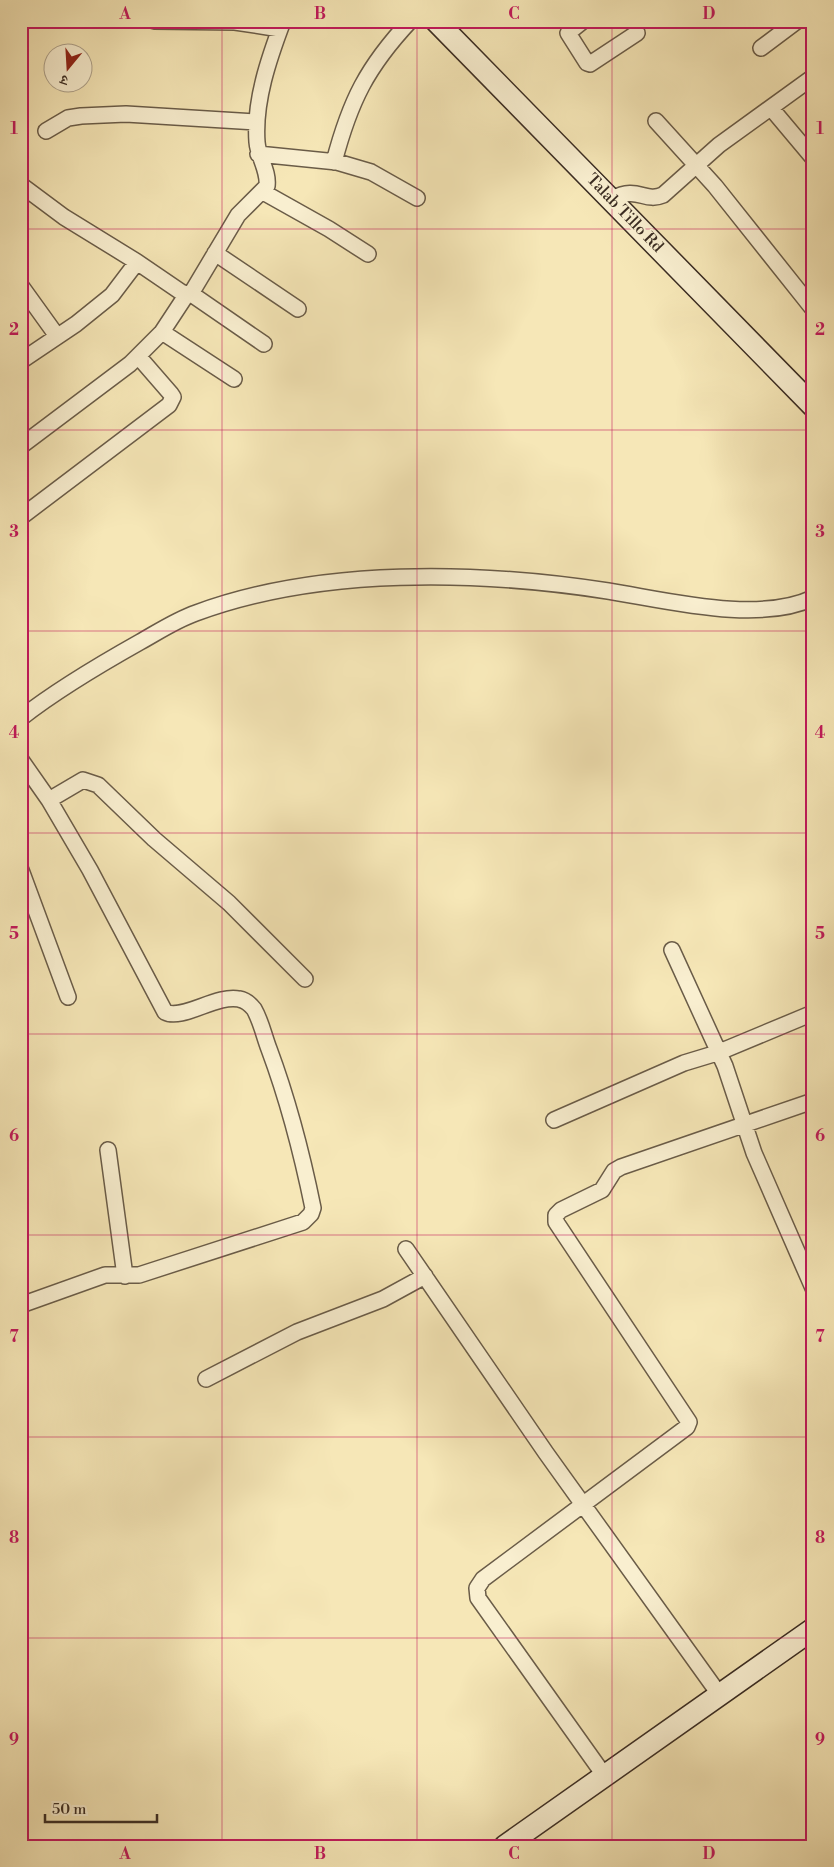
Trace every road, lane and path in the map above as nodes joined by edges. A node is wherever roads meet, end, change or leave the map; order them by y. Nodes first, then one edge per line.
1 (154, 21) edge
2 (410, 21) edge
3 (583, 21) edge
4 (797, 21) edge
5 (441, 24) edge
6 (281, 25) edge
7 (637, 33) dead end
8 (761, 48) dead end
9 (813, 77) edge
10 (777, 114) junction
11 (656, 121) dead end
12 (257, 122) junction
13 (46, 131) dead end
14 (258, 154) junction
15 (813, 158) edge
16 (334, 162) junction
17 (700, 169) junction
18 (21, 185) edge
19 (263, 192) junction
20 (417, 198) dead end
21 (612, 199) junction
22 (215, 253) junction
23 (368, 254) dead end
24 (138, 262) junction
25 (21, 286) edge
26 (188, 294) junction
27 (298, 309) dead end
28 (813, 309) edge
29 (162, 332) junction
30 (57, 336) junction
31 (264, 344) dead end
32 (138, 356) junction
33 (21, 361) edge
34 (234, 379) dead end
35 (813, 406) edge
36 (21, 446) edge
37 (21, 517) edge
38 (813, 598) edge
39 (24, 712) edge
40 (21, 760) edge
41 (49, 800) junction
42 (21, 870) edge
43 (672, 950) dead end
44 (305, 979) dead end
45 (68, 997) dead end
46 (813, 1013) edge
47 (717, 1052) junction
48 (813, 1101) edge
49 (554, 1120) dead end
50 (745, 1124) junction
51 (108, 1150) dead end
52 (406, 1249) dead end
53 (125, 1276) junction
54 (425, 1276) junction
55 (813, 1288) edge
56 (21, 1305) edge
57 (206, 1379) dead end
58 (584, 1506) junction
59 (813, 1629) edge
60 (719, 1694) junction
61 (604, 1775) junction
62 (505, 1846) edge

1 - 6 street
2 - 16 street
3 - 7 street
4 - 8 street
5 - 21 main road, Talab Tillo Rd
6 - 12 street
9 - 10 street
10 - 15 street
10 - 17 street
11 - 17 street
12 - 13 street
12 - 14 street
14 - 16 street
14 - 19 street
16 - 20 street
17 - 21 street
17 - 28 street
18 - 24 street
19 - 22 street
19 - 23 street
21 - 35 main road, Talab Tillo Rd
22 - 26 street
22 - 27 street
24 - 26 street
24 - 30 street
25 - 30 street
26 - 29 street
26 - 31 street
29 - 32 street
29 - 34 street
30 - 33 street
32 - 36 street
32 - 37 street
38 - 39 street
40 - 41 street
41 - 44 street
41 - 53 street
42 - 45 street
43 - 47 street
46 - 47 street
47 - 49 street
47 - 50 street
48 - 50 street
50 - 55 street
50 - 58 street
51 - 53 street
52 - 54 street
53 - 56 street
54 - 57 street
54 - 58 street
58 - 60 street
58 - 61 street
59 - 60 main road
60 - 61 main road
61 - 62 main road

